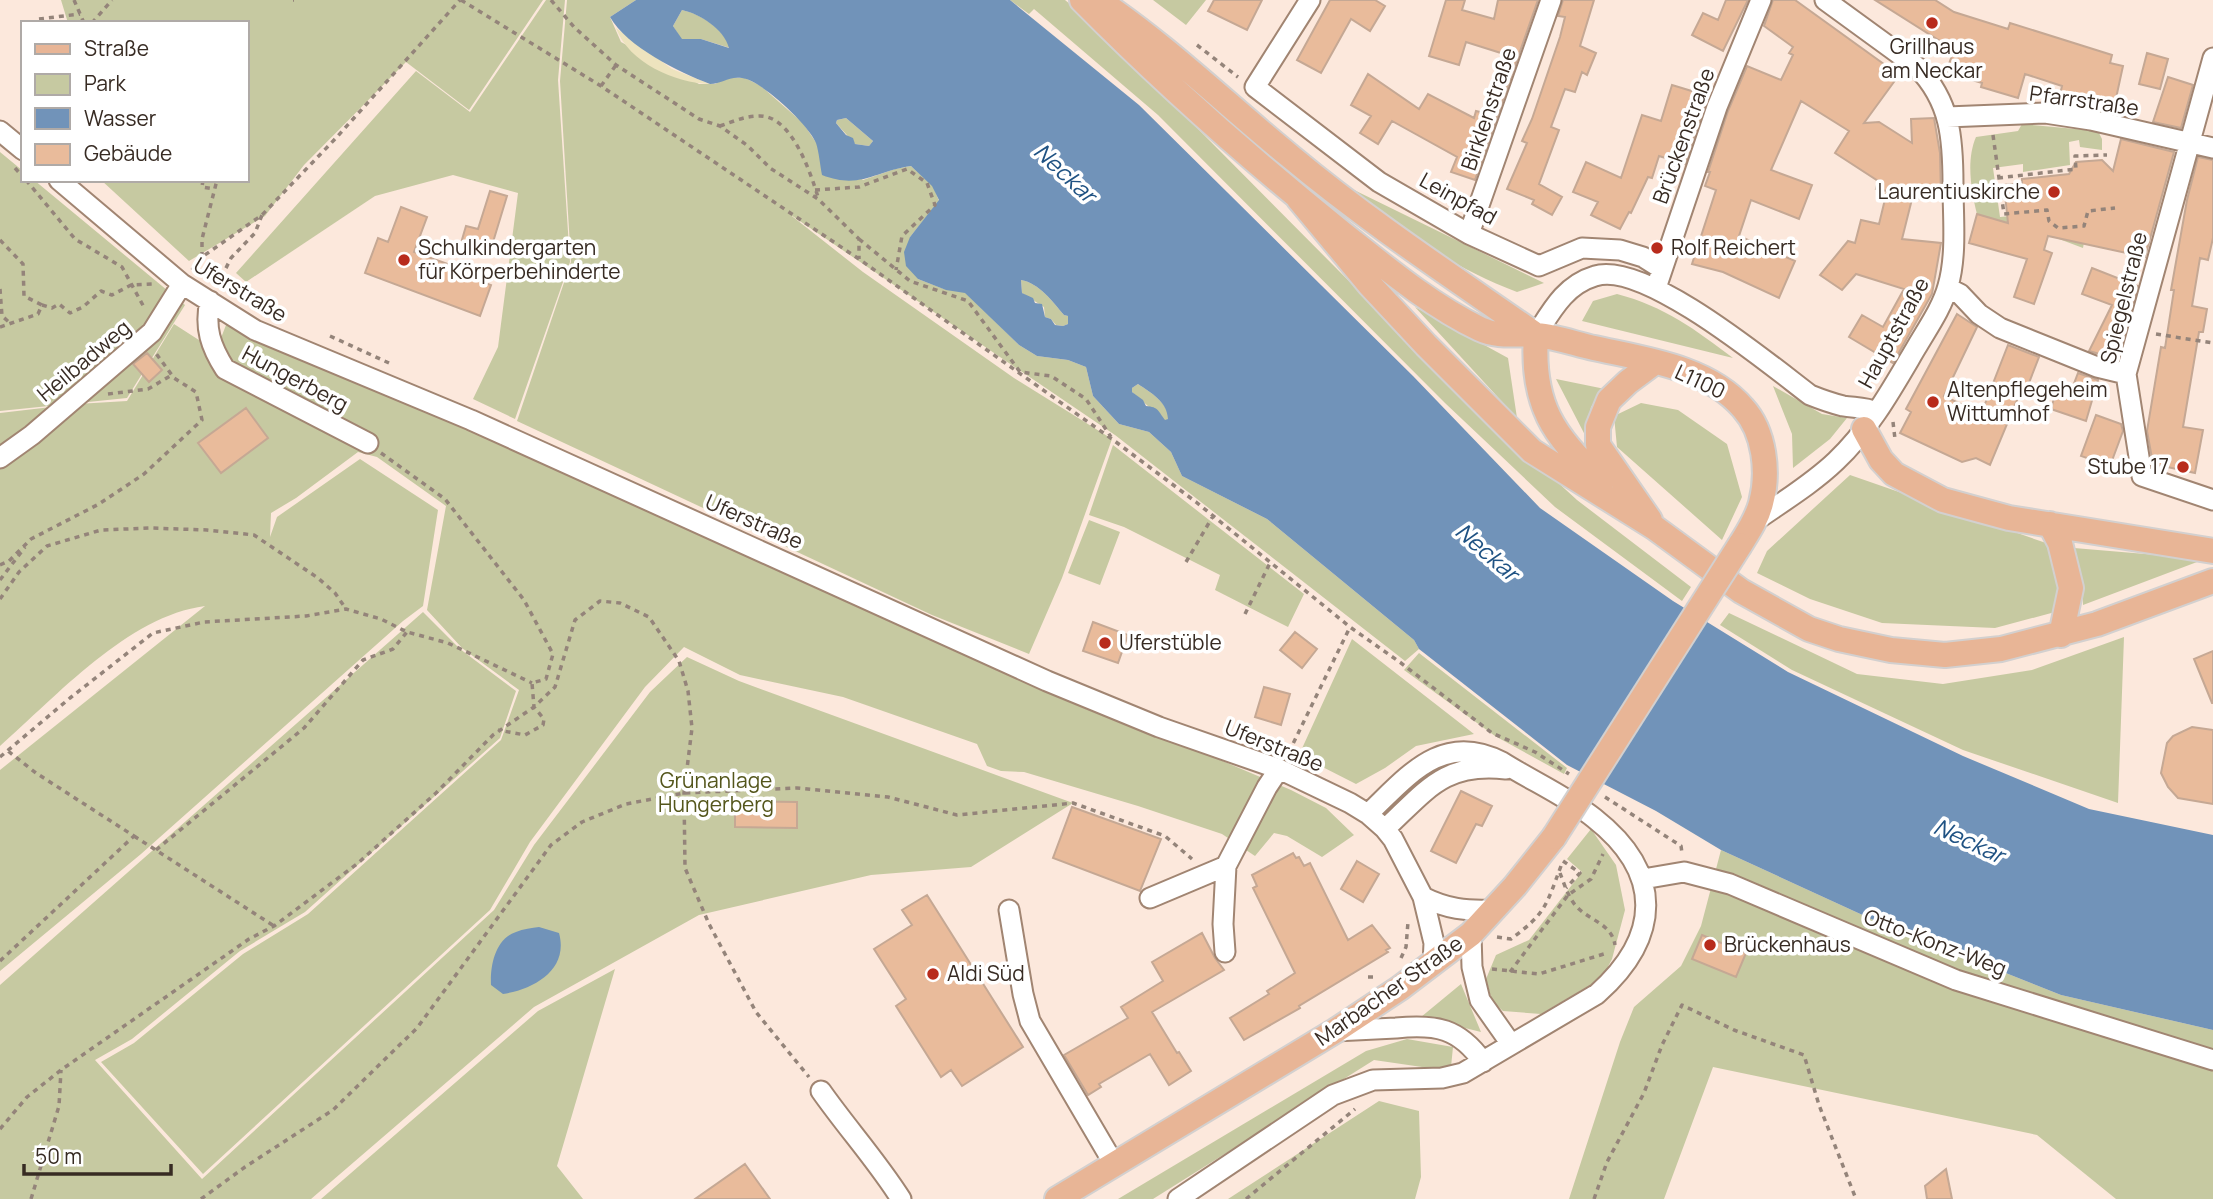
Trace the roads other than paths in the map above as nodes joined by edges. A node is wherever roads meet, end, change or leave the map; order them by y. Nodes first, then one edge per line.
1 (1082, 0) edge
2 (1097, 0) edge
3 (1310, 0) edge
4 (1552, 0) edge
5 (1760, 0) edge
6 (1825, 0) edge
7 (1851, 8) edge
8 (2213, 58) edge
9 (1947, 117) junction
10 (0, 131) edge
11 (2190, 143) junction
12 (21, 148) edge
13 (2213, 148) edge
14 (61, 182) edge
15 (1298, 198) junction
16 (1469, 234) junction
17 (1662, 269) junction
18 (182, 284) junction
19 (1948, 288) junction
20 (1662, 292) junction
21 (210, 302) junction
22 (1536, 335) junction
23 (1656, 362) junction
24 (2126, 374) junction
25 (1878, 421) junction
26 (368, 443) road end
27 (0, 458) edge
28 (2213, 500) edge
29 (1755, 521) junction
30 (2050, 524) junction
31 (1655, 528) junction
32 (2213, 551) edge
33 (2213, 581) edge
34 (2061, 635) junction
35 (1279, 769) junction
36 (1514, 770) junction
37 (1368, 814) junction
38 (1385, 829) junction
39 (1226, 866) junction
40 (1643, 879) junction
41 (1423, 897) junction
42 (1150, 898) dead end
43 (1009, 910) dead end
44 (1492, 910) junction
45 (1471, 934) junction
46 (1225, 952) dead end
47 (1433, 964) junction
48 (1335, 1031) junction
49 (1511, 1044) junction
50 (2213, 1060) edge
51 (1483, 1062) junction
52 (821, 1091) road end
53 (1114, 1164) junction
54 (901, 1199) edge
55 (1057, 1199) edge
56 (1178, 1199) edge

1 - 15 main road
2 - 22 main road
3 - 16 street, Leinpfad
4 - 16 street, Birklenstraße
5 - 17 street, Brückenstraße
6 - 7 street, Hauptstraße
7 - 9 street, Hauptstraße
8 - 11 street, Spiegelstraße
9 - 11 street, Pfarrstraße
9 - 19 street, Hauptstraße
10 - 12 street
11 - 13 street, Pfarrstraße
11 - 24 street, Spiegelstraße
14 - 18 street, Uferstraße
15 - 22 main road
15 - 31 main road
16 - 17 street, Leinpfad
17 - 20 street, Brückenstraße
18 - 21 street, Uferstraße
18 - 27 street, Heilbadweg
19 - 24 street
19 - 25 street, Hauptstraße
20 - 22 street
20 - 25 street
21 - 26 street, Hungerberg
21 - 35 street, Uferstraße
22 - 23 main road, L1100
22 - 31 main road
23 - 29 main road, L1100
23 - 31 main road
24 - 28 street, Spiegelstraße
25 - 29 street, Hauptstraße
25 - 30 main road
29 - 44 main road, Marbacher Straße, bridge
30 - 32 main road
30 - 34 main road
31 - 34 main road
33 - 34 main road
35 - 37 street, Uferstraße
35 - 39 street
36 - 37 street
36 - 38 street
36 - 40 street
37 - 38 street, Uferstraße
38 - 41 street, Uferstraße
39 - 42 street
39 - 46 street
40 - 49 street
40 - 50 street, Otto-Konz-Weg
41 - 44 street
41 - 47 street, Uferstraße
43 - 53 street
44 - 45 main road, Marbacher Straße
45 - 47 main road, Marbacher Straße
45 - 49 street
47 - 48 main road, Marbacher Straße
48 - 51 street
48 - 53 main road, Marbacher Straße
49 - 51 street
51 - 56 street
52 - 54 street
53 - 55 main road, Marbacher Straße

